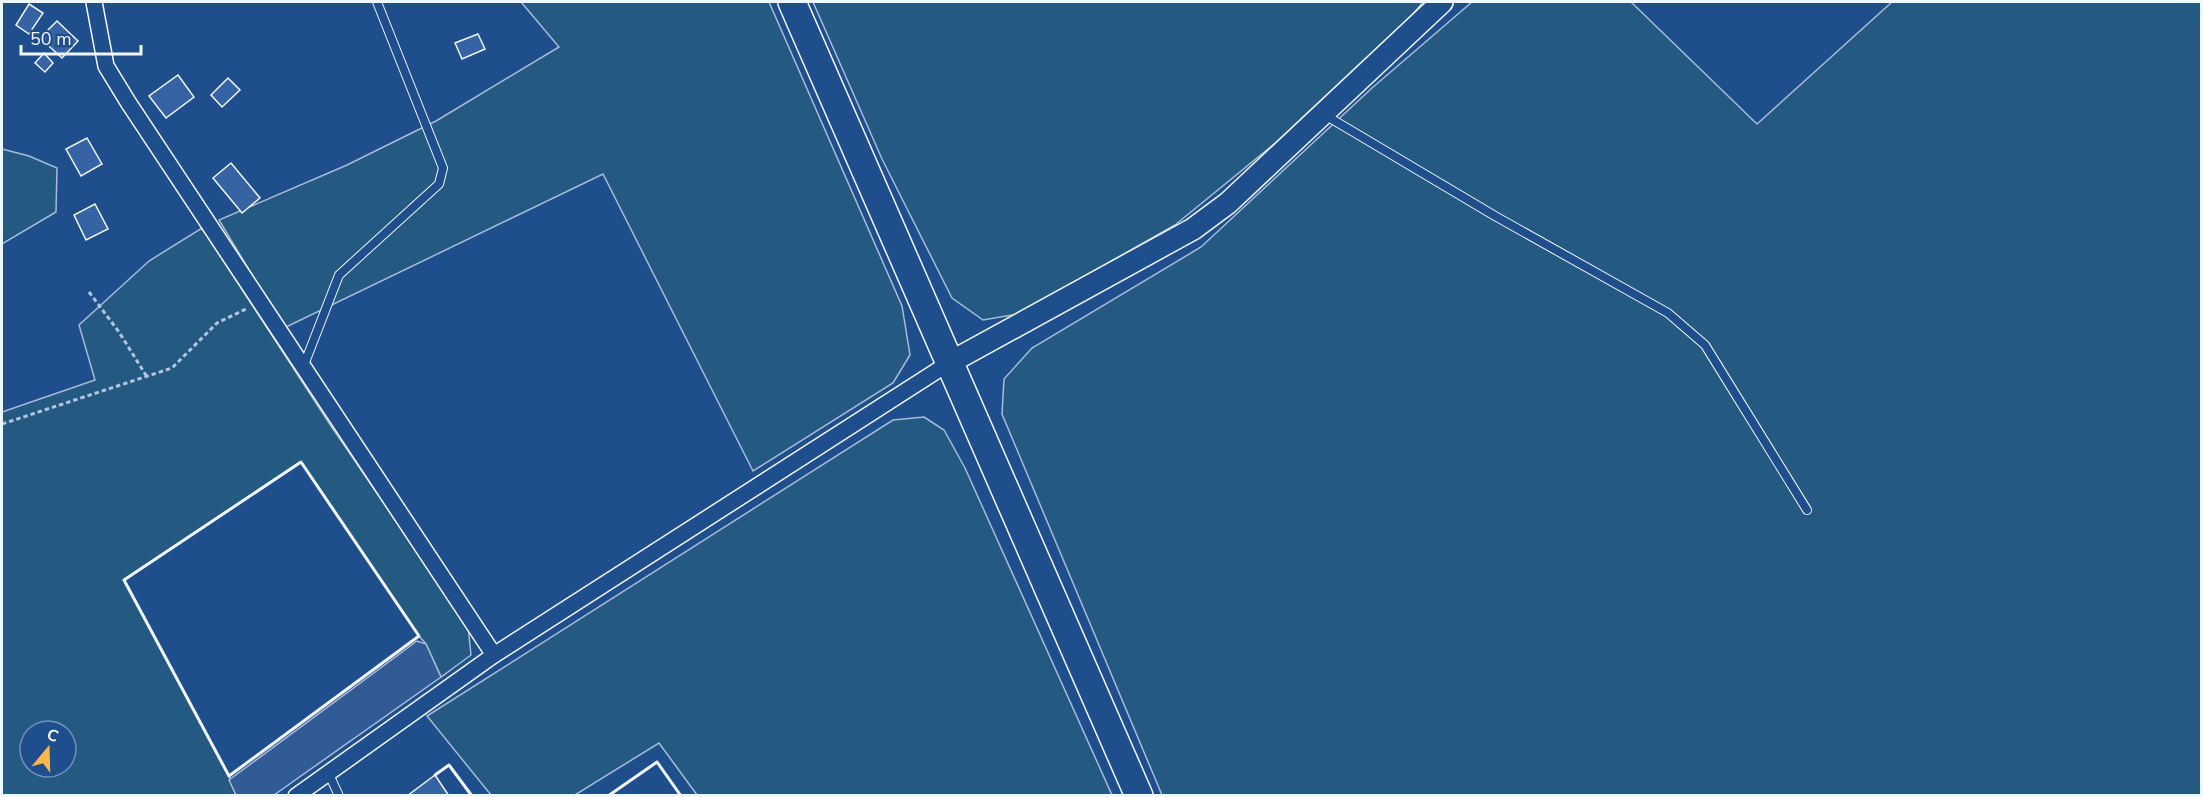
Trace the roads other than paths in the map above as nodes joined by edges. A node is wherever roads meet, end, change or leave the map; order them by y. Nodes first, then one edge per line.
1 (94, 2) edge
2 (377, 2) edge
3 (792, 2) edge
4 (1440, 2) edge
5 (1323, 115) junction
6 (949, 363) junction
7 (304, 366) junction
8 (1807, 510) dead end
9 (494, 655) junction
10 (328, 772) junction
11 (296, 795) edge
12 (339, 795) edge
13 (1139, 795) edge

1 - 7 street
2 - 7 lane
3 - 6 highway
4 - 5 street
5 - 6 street
5 - 8 lane
6 - 9 street
6 - 13 highway
7 - 9 street
9 - 10 street
10 - 11 street
10 - 12 lane

